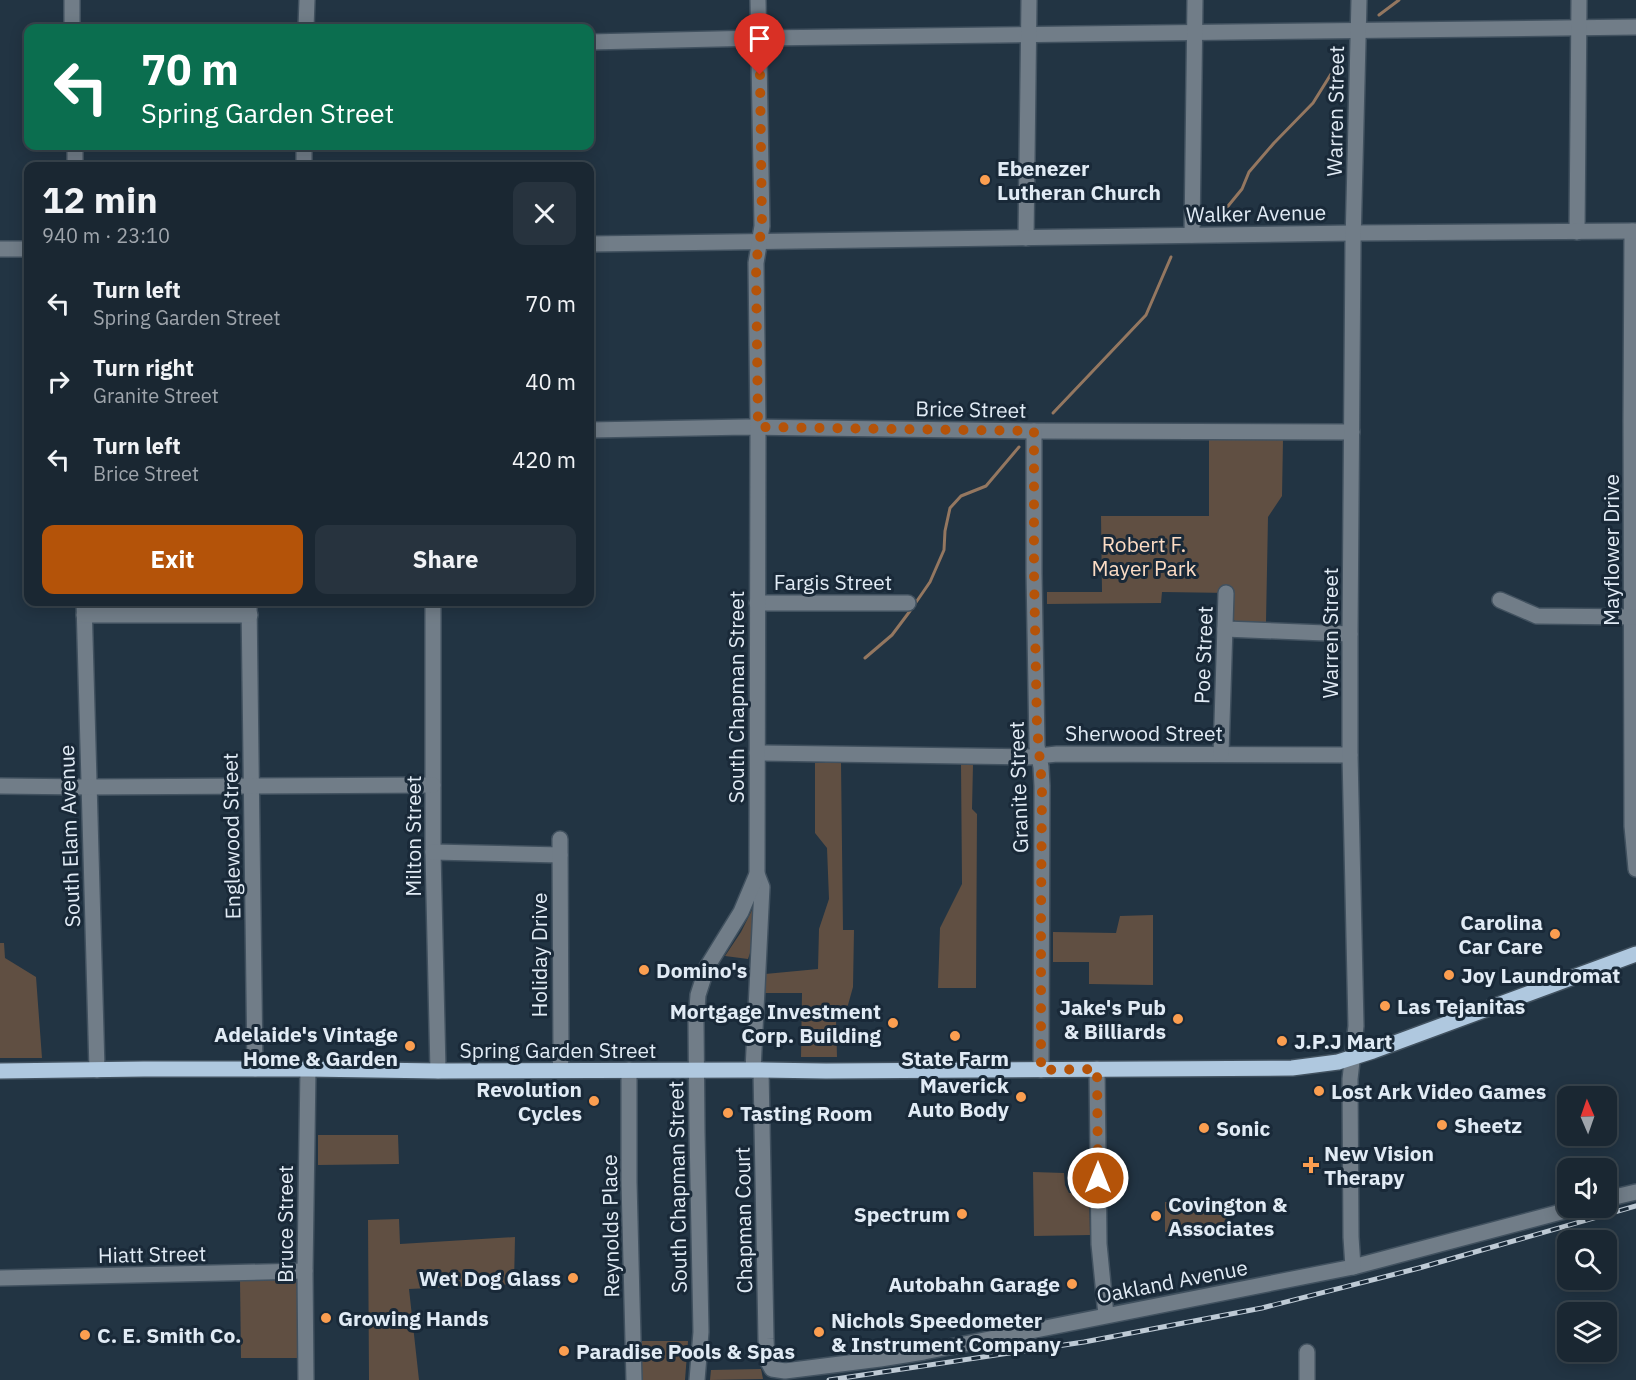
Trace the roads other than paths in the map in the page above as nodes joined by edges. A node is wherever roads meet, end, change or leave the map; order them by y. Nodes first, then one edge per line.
1 (72, 0) edge
2 (307, 0) edge
3 (759, 0) edge
4 (1029, 0) edge
5 (1195, 0) edge
6 (1359, 0) edge
7 (1579, 0) edge
8 (72, 24) edge
9 (306, 24) edge
10 (1578, 27) junction
11 (1636, 27) edge
12 (1358, 30) junction
13 (1195, 32) junction
14 (1029, 35) junction
15 (759, 38) junction
16 (594, 42) edge
17 (1634, 231) edge
18 (1577, 232) junction
19 (1353, 233) junction
20 (1192, 235) junction
21 (1026, 238) junction
22 (761, 241) junction
23 (594, 243) edge
24 (0, 249) edge
25 (24, 249) edge
26 (1634, 420) edge
27 (758, 427) junction
28 (594, 430) edge
29 (1034, 431) junction
30 (1352, 432) junction
31 (1226, 594) dead end
32 (1500, 600) dead end
33 (757, 603) junction
34 (908, 603) dead end
35 (433, 606) edge
36 (84, 608) edge
37 (250, 608) edge
38 (1634, 617) edge
39 (1225, 630) junction
40 (1350, 634) junction
41 (757, 753) junction
42 (1221, 754) junction
43 (1040, 755) junction
44 (1350, 755) junction
45 (433, 784) junction
46 (0, 786) edge
47 (251, 786) junction
48 (88, 787) junction
49 (560, 839) dead end
50 (433, 852) junction
51 (560, 855) junction
52 (1636, 869) edge
53 (757, 874) junction
54 (1636, 954) edge
55 (1353, 1058) junction
56 (255, 1069) junction
57 (308, 1069) junction
58 (1097, 1069) junction
59 (97, 1070) junction
60 (560, 1070) junction
61 (629, 1070) junction
62 (696, 1070) junction
63 (757, 1070) junction
64 (1041, 1070) junction
65 (0, 1071) edge
66 (438, 1071) junction
67 (1636, 1192) edge
68 (1617, 1196) edge
69 (1557, 1213) edge
70 (1353, 1267) junction
71 (305, 1271) junction
72 (0, 1278) edge
73 (1106, 1316) junction
74 (1307, 1352) dead end
75 (772, 1369) joint
76 (306, 1380) edge
77 (634, 1380) edge
78 (697, 1380) edge
79 (1306, 1380) edge

1 - 8 street
2 - 9 street
3 - 15 street, South Chapman Street
4 - 14 street
5 - 13 street
6 - 12 street, Warren Street
7 - 10 street
10 - 11 street
10 - 12 street
10 - 18 street
12 - 13 street
12 - 19 street, Warren Street
13 - 14 street
13 - 20 street
14 - 15 street
14 - 21 street
15 - 16 street
15 - 22 street, South Chapman Street
17 - 18 street, Walker Avenue
17 - 26 street, Mayflower Drive
18 - 19 street, Walker Avenue
19 - 20 street, Walker Avenue
19 - 30 street, Warren Street
20 - 21 street, Walker Avenue
21 - 22 street, Walker Avenue
22 - 23 street, Walker Avenue
22 - 27 street, South Chapman Street
24 - 25 street
26 - 38 street, Mayflower Drive
27 - 28 street, Brice Street
27 - 29 street, Brice Street
27 - 33 street, South Chapman Street
29 - 30 street, Brice Street
29 - 43 street, Granite Street
30 - 40 street, Warren Street
31 - 39 street, Poe Street
32 - 38 street
33 - 34 street, Fargis Street
33 - 41 street, South Chapman Street
35 - 45 street, Milton Street
36 - 37 street
36 - 48 street, South Elam Avenue
37 - 47 street, Englewood Street
38 - 52 street, Mayflower Drive
39 - 40 street
39 - 42 street, Poe Street
40 - 44 street, Warren Street
41 - 43 street, Sherwood Street
41 - 53 street, South Chapman Street
42 - 43 street, Sherwood Street
42 - 44 street, Sherwood Street
43 - 64 street, Granite Street
44 - 55 street, Warren Street
45 - 47 street
45 - 50 street, Milton Street
46 - 48 street
47 - 48 street
47 - 56 street, Englewood Street
48 - 59 street, South Elam Avenue
49 - 51 street, Holiday Drive
50 - 51 street
50 - 66 street, Milton Street
51 - 60 street, Holiday Drive
53 - 62 street, South Chapman Street
53 - 63 street, Chapman Court
54 - 55 main road, Spring Garden Street
55 - 58 main road, Spring Garden Street
55 - 70 street, Warren Street
56 - 57 main road, Spring Garden Street
56 - 59 main road, Spring Garden Street
57 - 66 main road, Spring Garden Street
57 - 71 street, Bruce Street
58 - 64 main road, Spring Garden Street
58 - 73 street
59 - 65 main road, Spring Garden Street
60 - 61 main road, Spring Garden Street
60 - 66 main road, Spring Garden Street
61 - 62 main road, Spring Garden Street
61 - 77 street, Reynolds Place
62 - 63 main road, Spring Garden Street
62 - 78 street, South Chapman Street
63 - 64 main road, Spring Garden Street
63 - 75 street, Chapman Court
67 - 68 street
69 - 70 street, Oakland Avenue
70 - 73 street, Oakland Avenue
71 - 72 street, Hiatt Street
71 - 76 street, Bruce Street
73 - 75 street, Oakland Avenue
74 - 79 street

